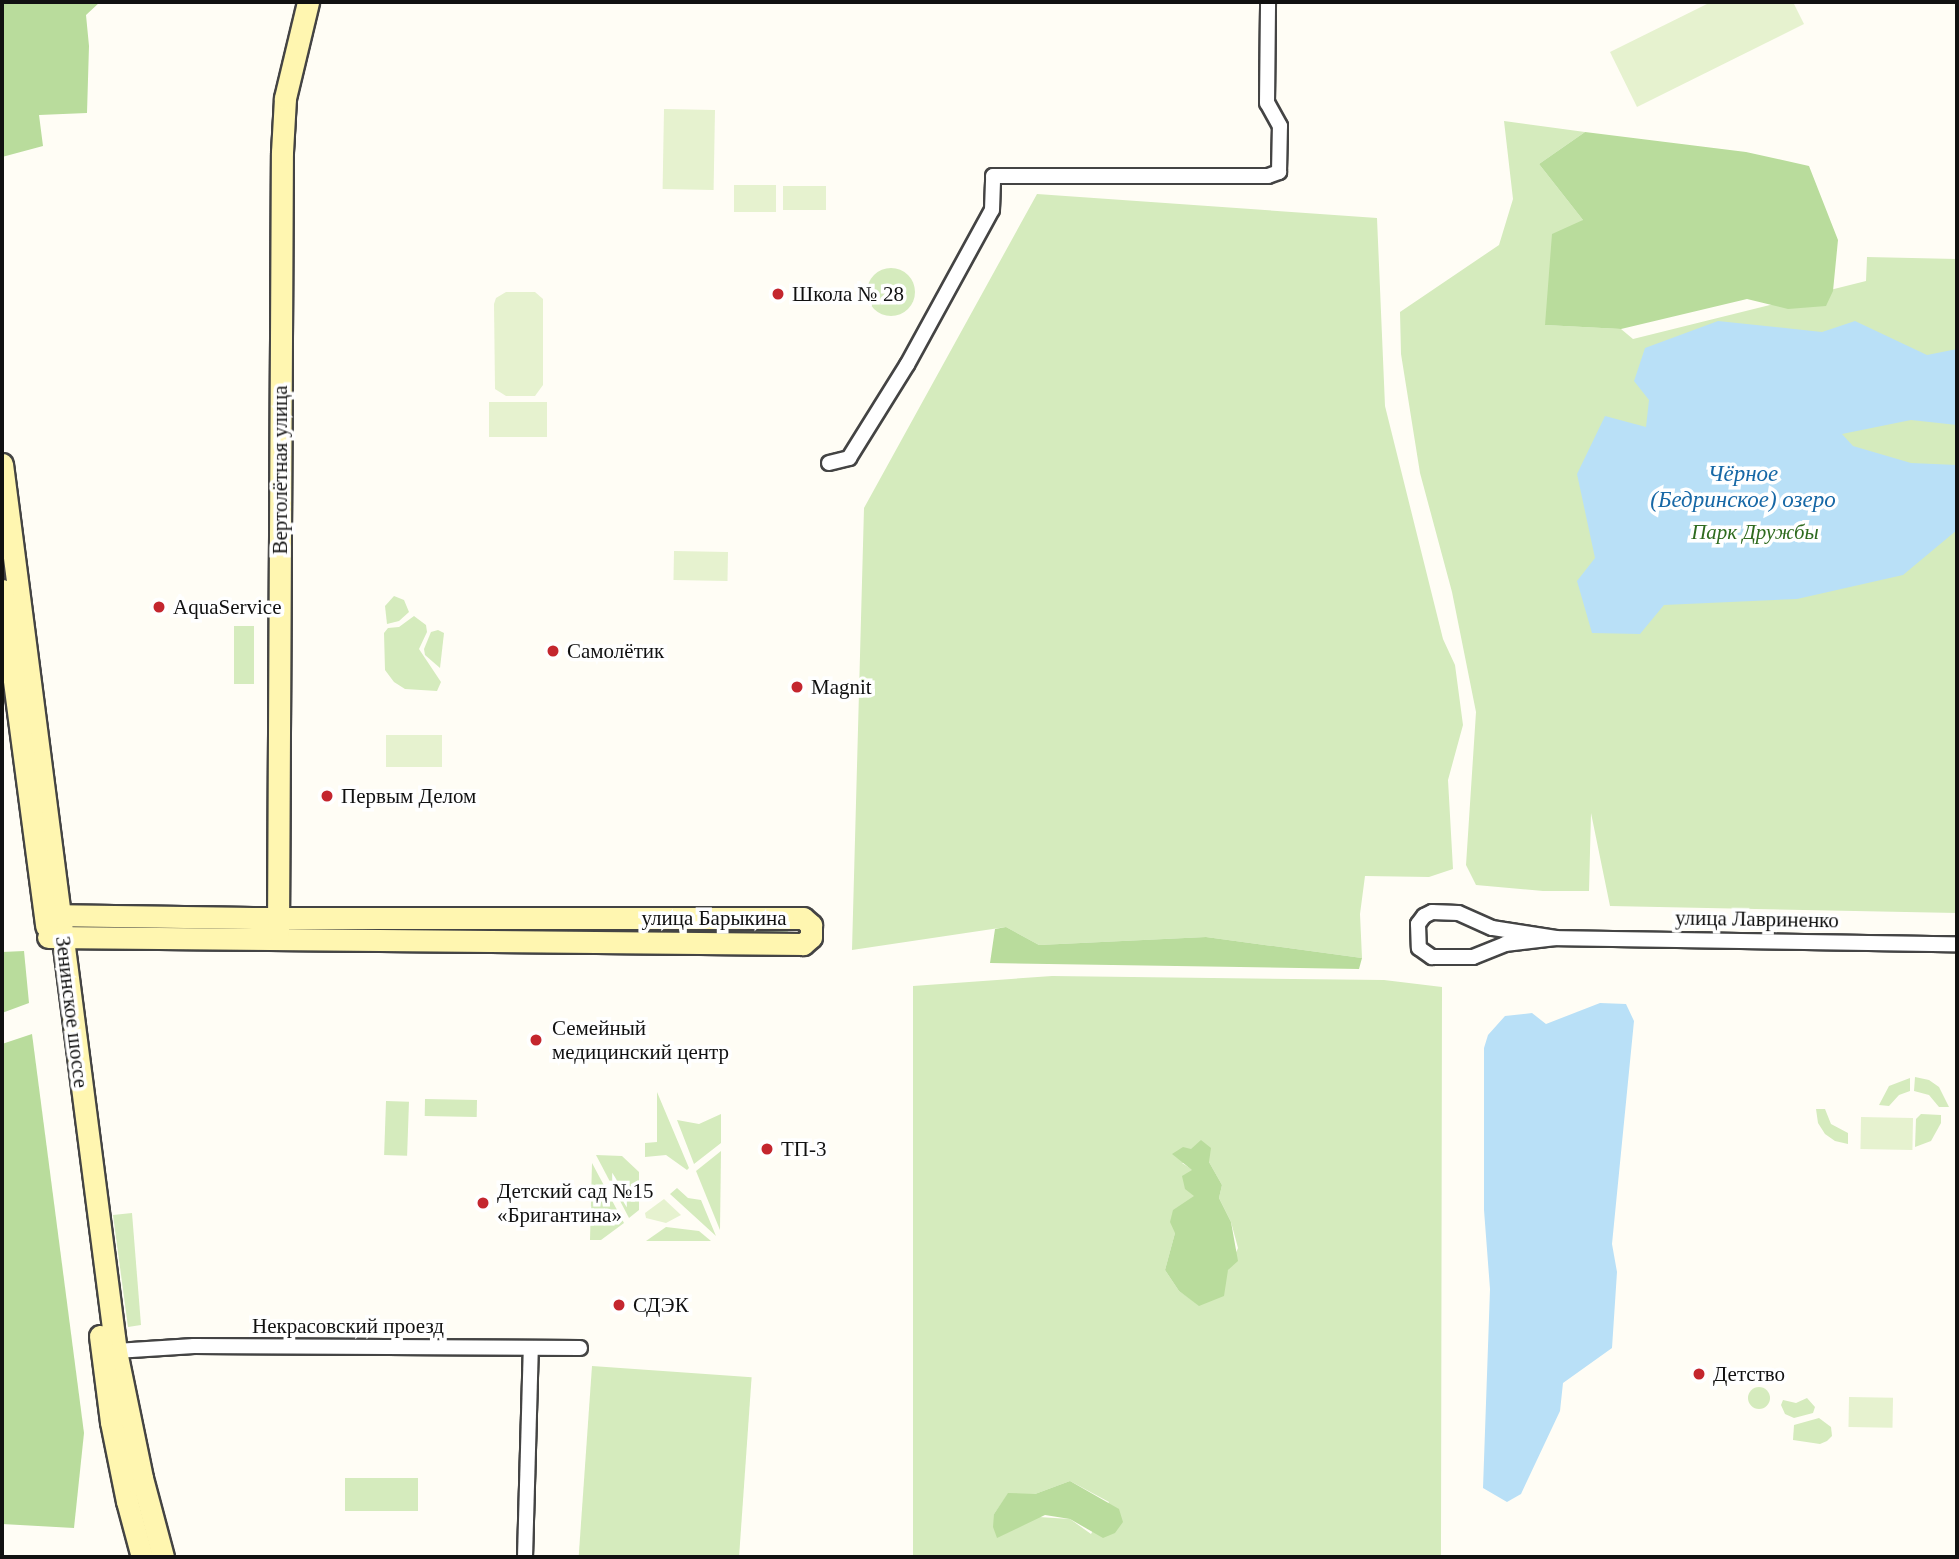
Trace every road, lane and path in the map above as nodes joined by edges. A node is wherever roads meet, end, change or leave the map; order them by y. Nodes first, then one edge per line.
1 (308, 2) edge
2 (1268, 2) edge
3 (829, 463) dead end
4 (2, 464) edge
5 (2, 590) edge
6 (52, 915) junction
7 (278, 918) junction
8 (55, 937) junction
9 (1556, 937) junction
10 (278, 940) junction
11 (1957, 944) edge
12 (531, 1348) junction
13 (580, 1348) dead end
14 (116, 1351) junction
15 (142, 1557) edge
16 (163, 1557) edge
17 (525, 1557) edge

1 - 7 street, Вертолётная улица
2 - 3 street
4 - 6 street, Зенинское шоссе
5 - 6 street
6 - 7 street, улица Барыкина
6 - 8 street, Зенинское шоссе
7 - 10 street, Вертолётная улица
7 - 10 street, улица Барыкина
8 - 10 street, улица Барыкина
8 - 14 street, Зенинское шоссе
8 - 15 street, Зенинское шоссе
9 - 9 street
9 - 11 street, улица Лавриненко
12 - 13 street, Некрасовский проезд
12 - 14 street, Некрасовский проезд
12 - 17 street
14 - 16 street, Зенинское шоссе

